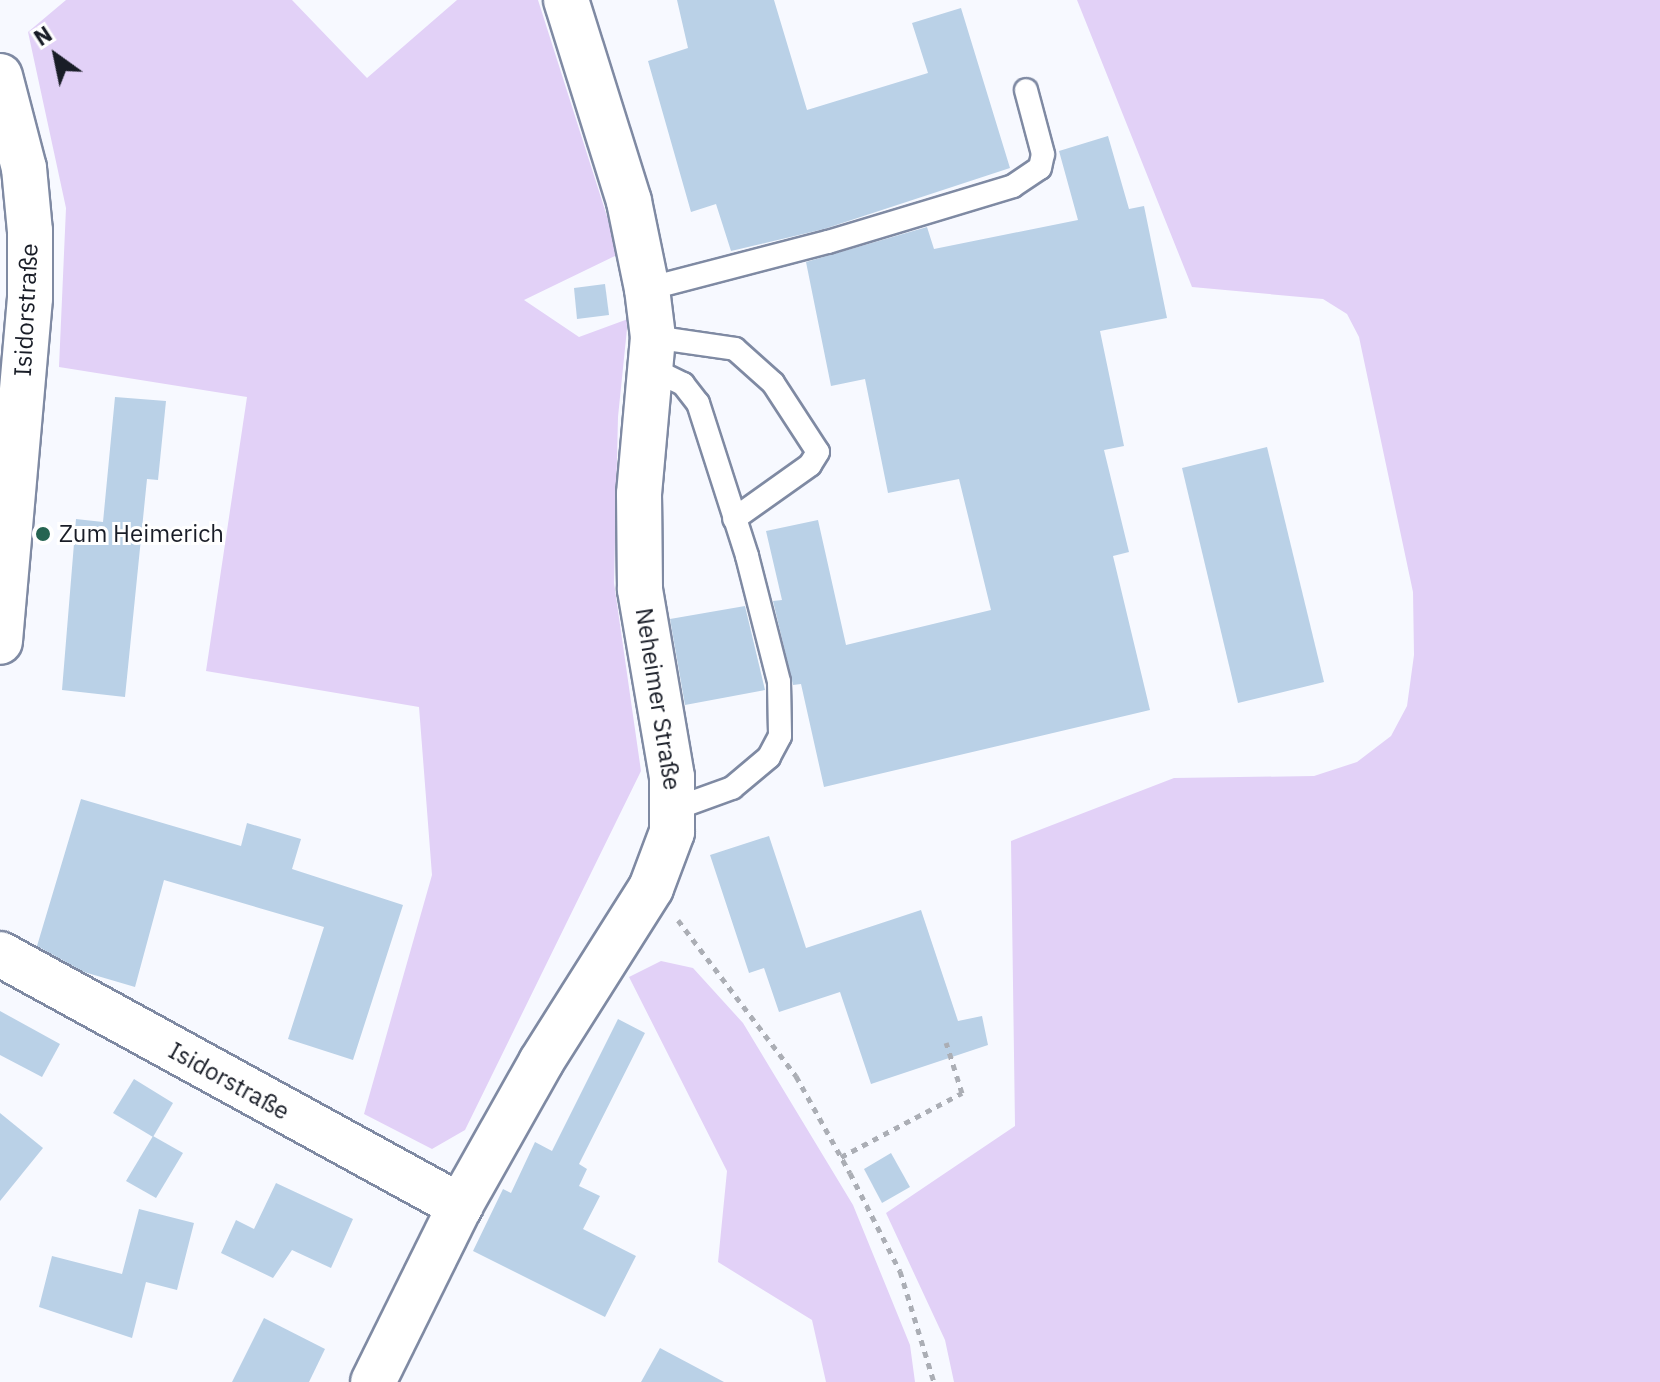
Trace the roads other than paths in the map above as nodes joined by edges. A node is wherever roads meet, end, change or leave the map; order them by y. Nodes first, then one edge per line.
1 (566, 0) edge
2 (0, 76) edge
3 (1026, 90) dead end
4 (647, 289) junction
5 (652, 353) junction
6 (734, 519) junction
7 (1, 619) edge
8 (674, 809) junction
9 (0, 954) edge
10 (460, 1206) junction
11 (373, 1382) edge

1 - 4 street, Neheimer Straße
2 - 7 street, Isidorstraße
3 - 4 lane
4 - 5 street, Neheimer Straße
5 - 6 lane
5 - 6 lane
5 - 8 street, Neheimer Straße
6 - 8 lane
8 - 10 street, Neheimer Straße
9 - 10 street, Isidorstraße
10 - 11 street, Neheimer Straße

